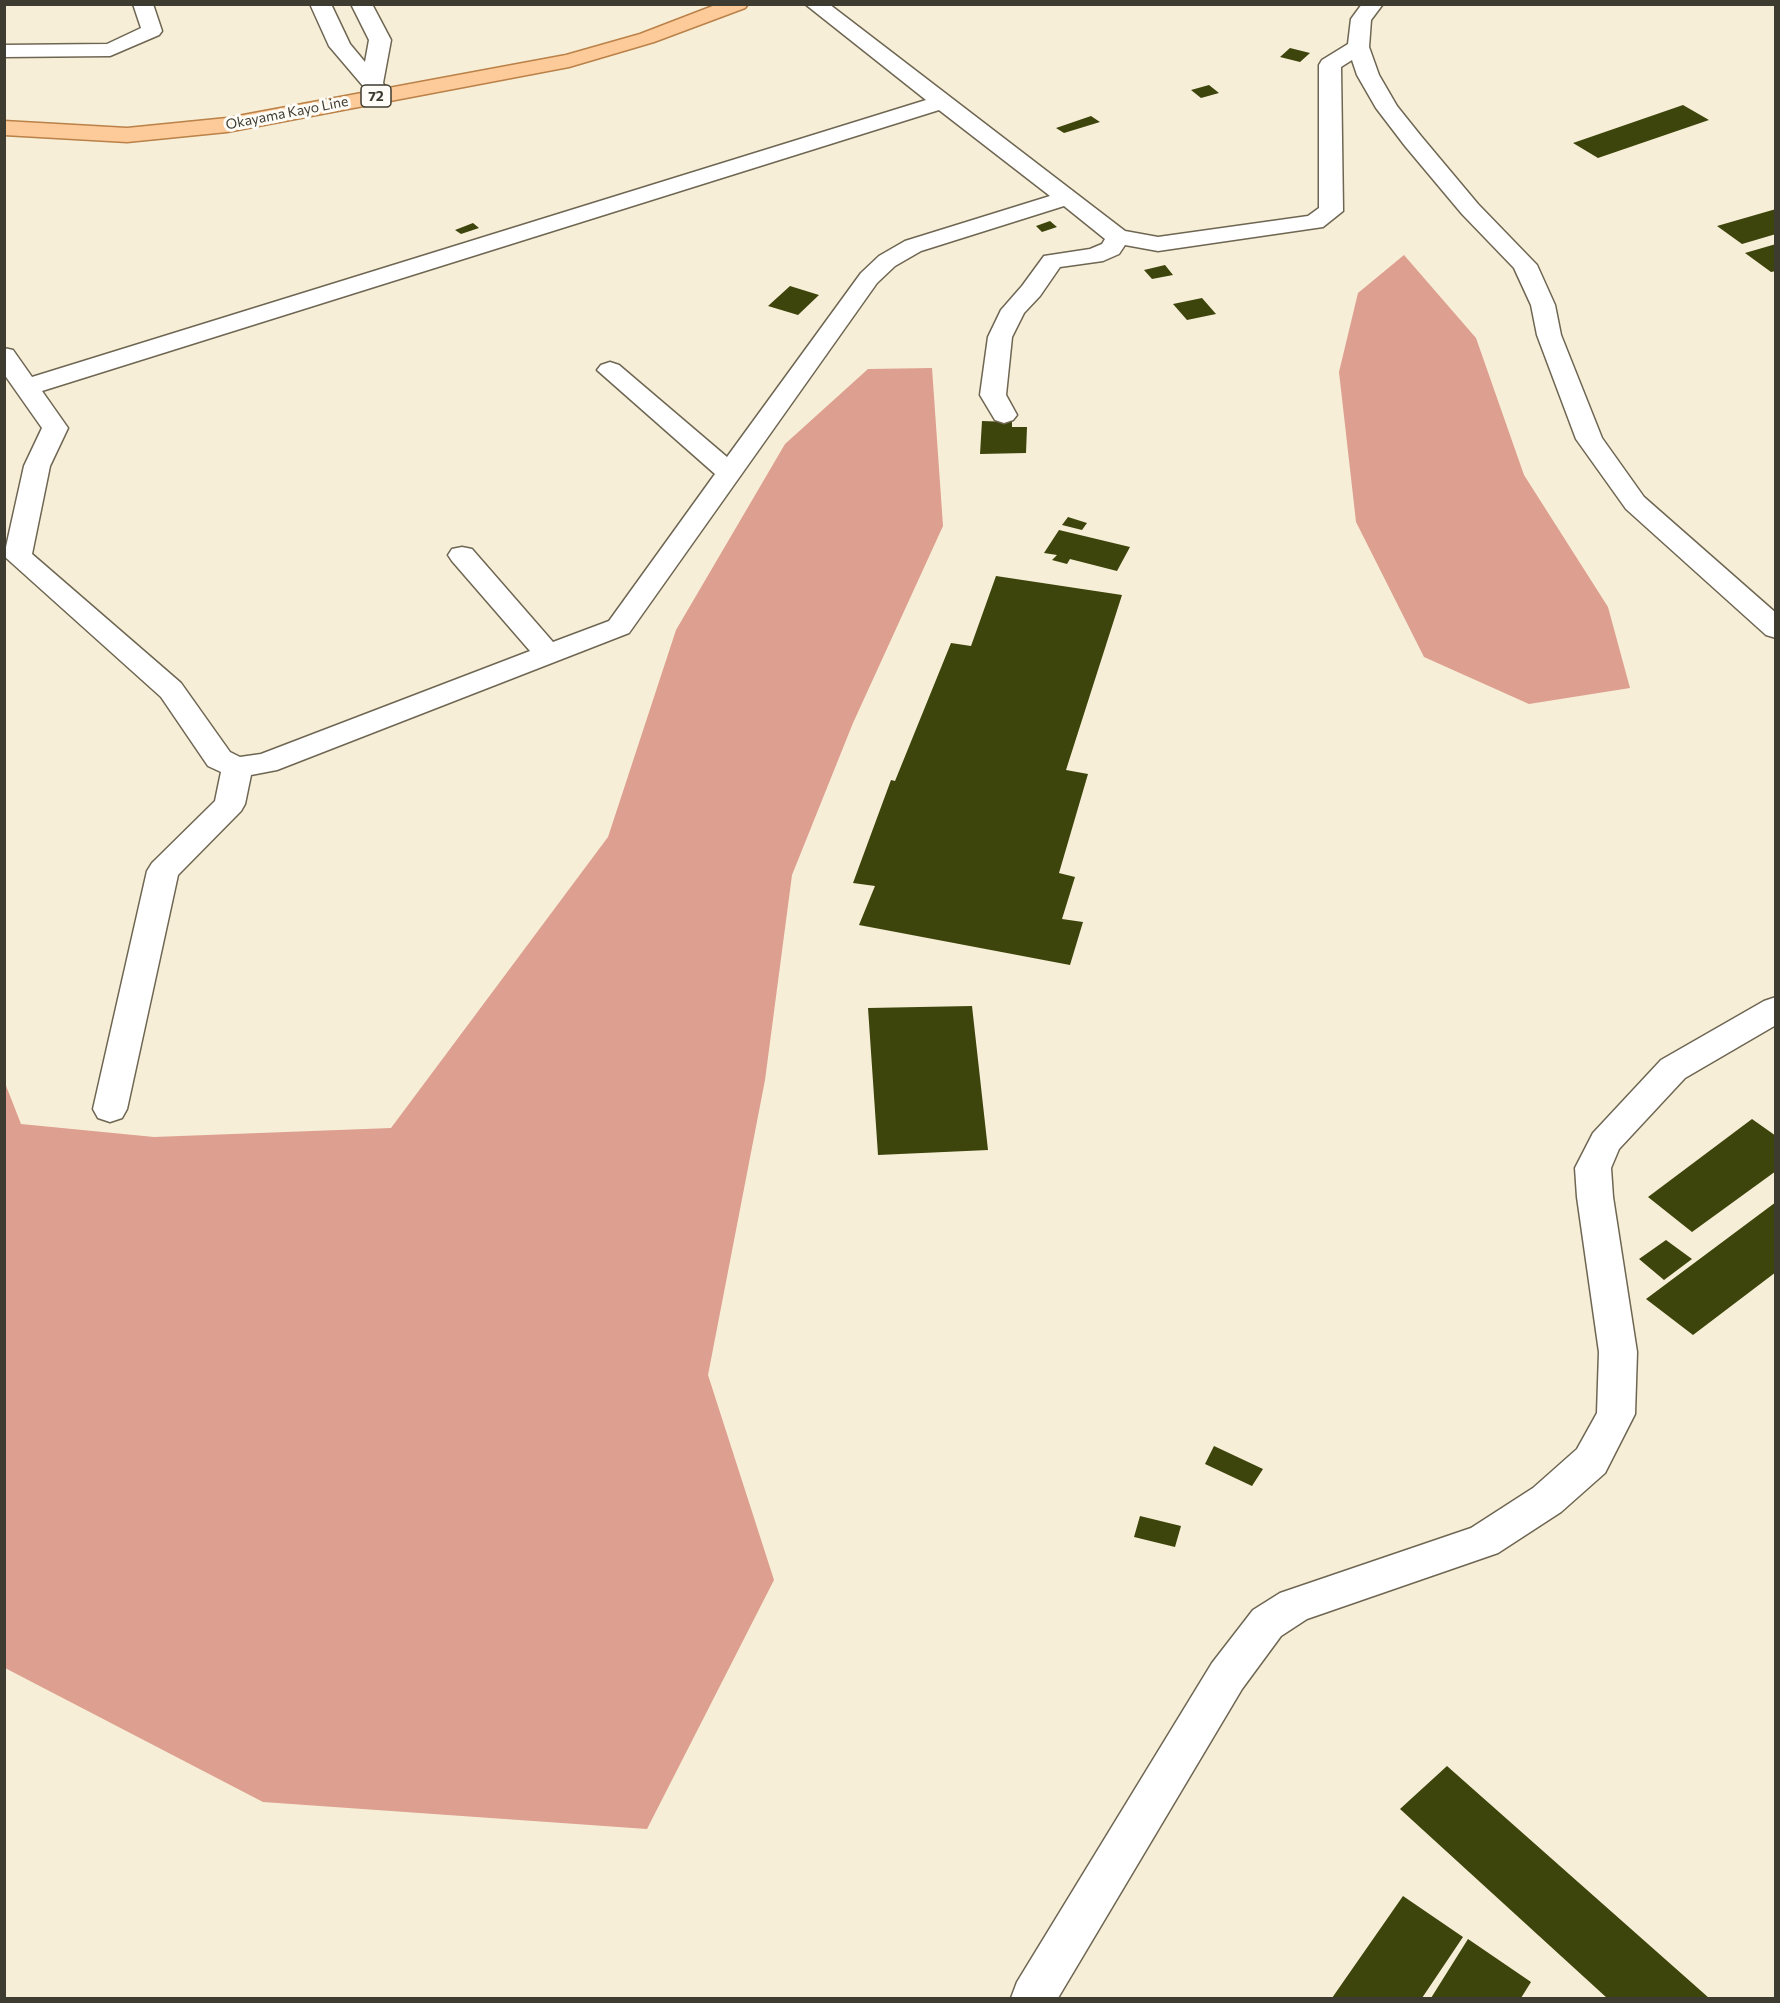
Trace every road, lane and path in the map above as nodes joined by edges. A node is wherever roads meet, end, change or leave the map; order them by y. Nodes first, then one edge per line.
1 (142, 4) edge
2 (320, 4) edge
3 (362, 4) edge
4 (690, 4) edge
5 (738, 4) edge
6 (815, 4) edge
7 (1373, 4) edge
8 (1358, 47) junction
9 (4, 51) edge
10 (375, 89) junction
11 (942, 102) junction
12 (4, 113) edge
13 (4, 128) edge
14 (1067, 198) junction
15 (1118, 237) junction
16 (4, 355) edge
17 (610, 370) dead end
18 (18, 384) edge
19 (1004, 415) dead end
20 (729, 473) junction
21 (462, 555) dead end
22 (1776, 629) edge
23 (548, 654) junction
24 (237, 767) junction
25 (1776, 1009) edge
26 (110, 1109) dead end
27 (1033, 1998) edge

1 - 9 street
2 - 10 street
3 - 10 street
4 - 10 main road, Okayama Kayo Line / 72
5 - 10 main road, Okayama Kayo Line / 72
6 - 11 street
7 - 8 street
8 - 15 street
8 - 22 street
10 - 12 main road, Okayama Kayo Line / 72
10 - 13 main road, Okayama Kayo Line / 72
11 - 14 street
11 - 18 street
14 - 15 street
14 - 20 street
15 - 19 street
16 - 18 street
17 - 20 street
18 - 24 street
20 - 23 street
21 - 23 street
23 - 24 street
24 - 26 street
25 - 27 street

